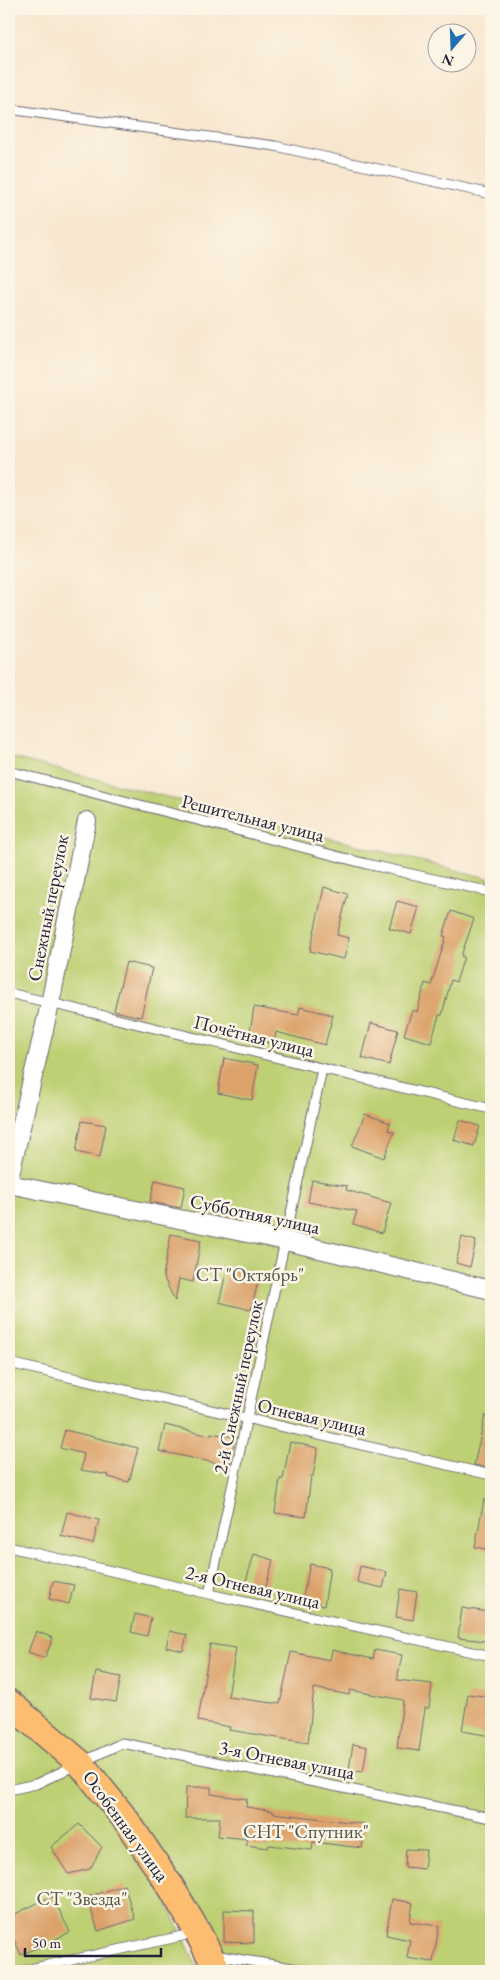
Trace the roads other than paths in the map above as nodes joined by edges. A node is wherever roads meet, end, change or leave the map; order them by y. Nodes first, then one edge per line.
1 (9, 109) edge
2 (491, 194) edge
3 (9, 771) edge
4 (87, 822) dead end
5 (491, 892) edge
6 (9, 993) edge
7 (50, 1004) junction
8 (322, 1069) junction
9 (491, 1109) edge
10 (9, 1178) edge
11 (9, 1184) edge
12 (286, 1241) junction
13 (491, 1290) edge
14 (9, 1363) edge
15 (248, 1418) junction
16 (491, 1475) edge
17 (9, 1547) edge
18 (209, 1594) junction
19 (491, 1656) edge
20 (9, 1703) edge
21 (80, 1763) junction
22 (9, 1790) edge
23 (491, 1818) edge
24 (209, 1953) edge
25 (21, 1971) edge
26 (310, 1971) edge

1 - 2 lane
3 - 5 lane, Решительная улица
4 - 7 street, Снежный переулок
6 - 7 lane, Почётная улица
7 - 8 lane, Почётная улица
7 - 10 street, Снежный переулок
8 - 9 lane, Почётная улица
8 - 12 lane, 2-й Снежный переулок
11 - 12 street, Субботняя улица
12 - 13 street, Субботняя улица
12 - 15 lane, 2-й Снежный переулок
14 - 15 lane, Огневая улица
15 - 16 lane, Огневая улица
15 - 18 lane, 2-й Снежный переулок
17 - 18 lane, 2-я Огневая улица
18 - 19 lane, 2-я Огневая улица
20 - 21 main road, Особенная улица
21 - 22 lane, 3-я Огневая улица
21 - 23 lane, 3-я Огневая улица
21 - 24 main road, Особенная улица
24 - 25 lane
24 - 26 lane

